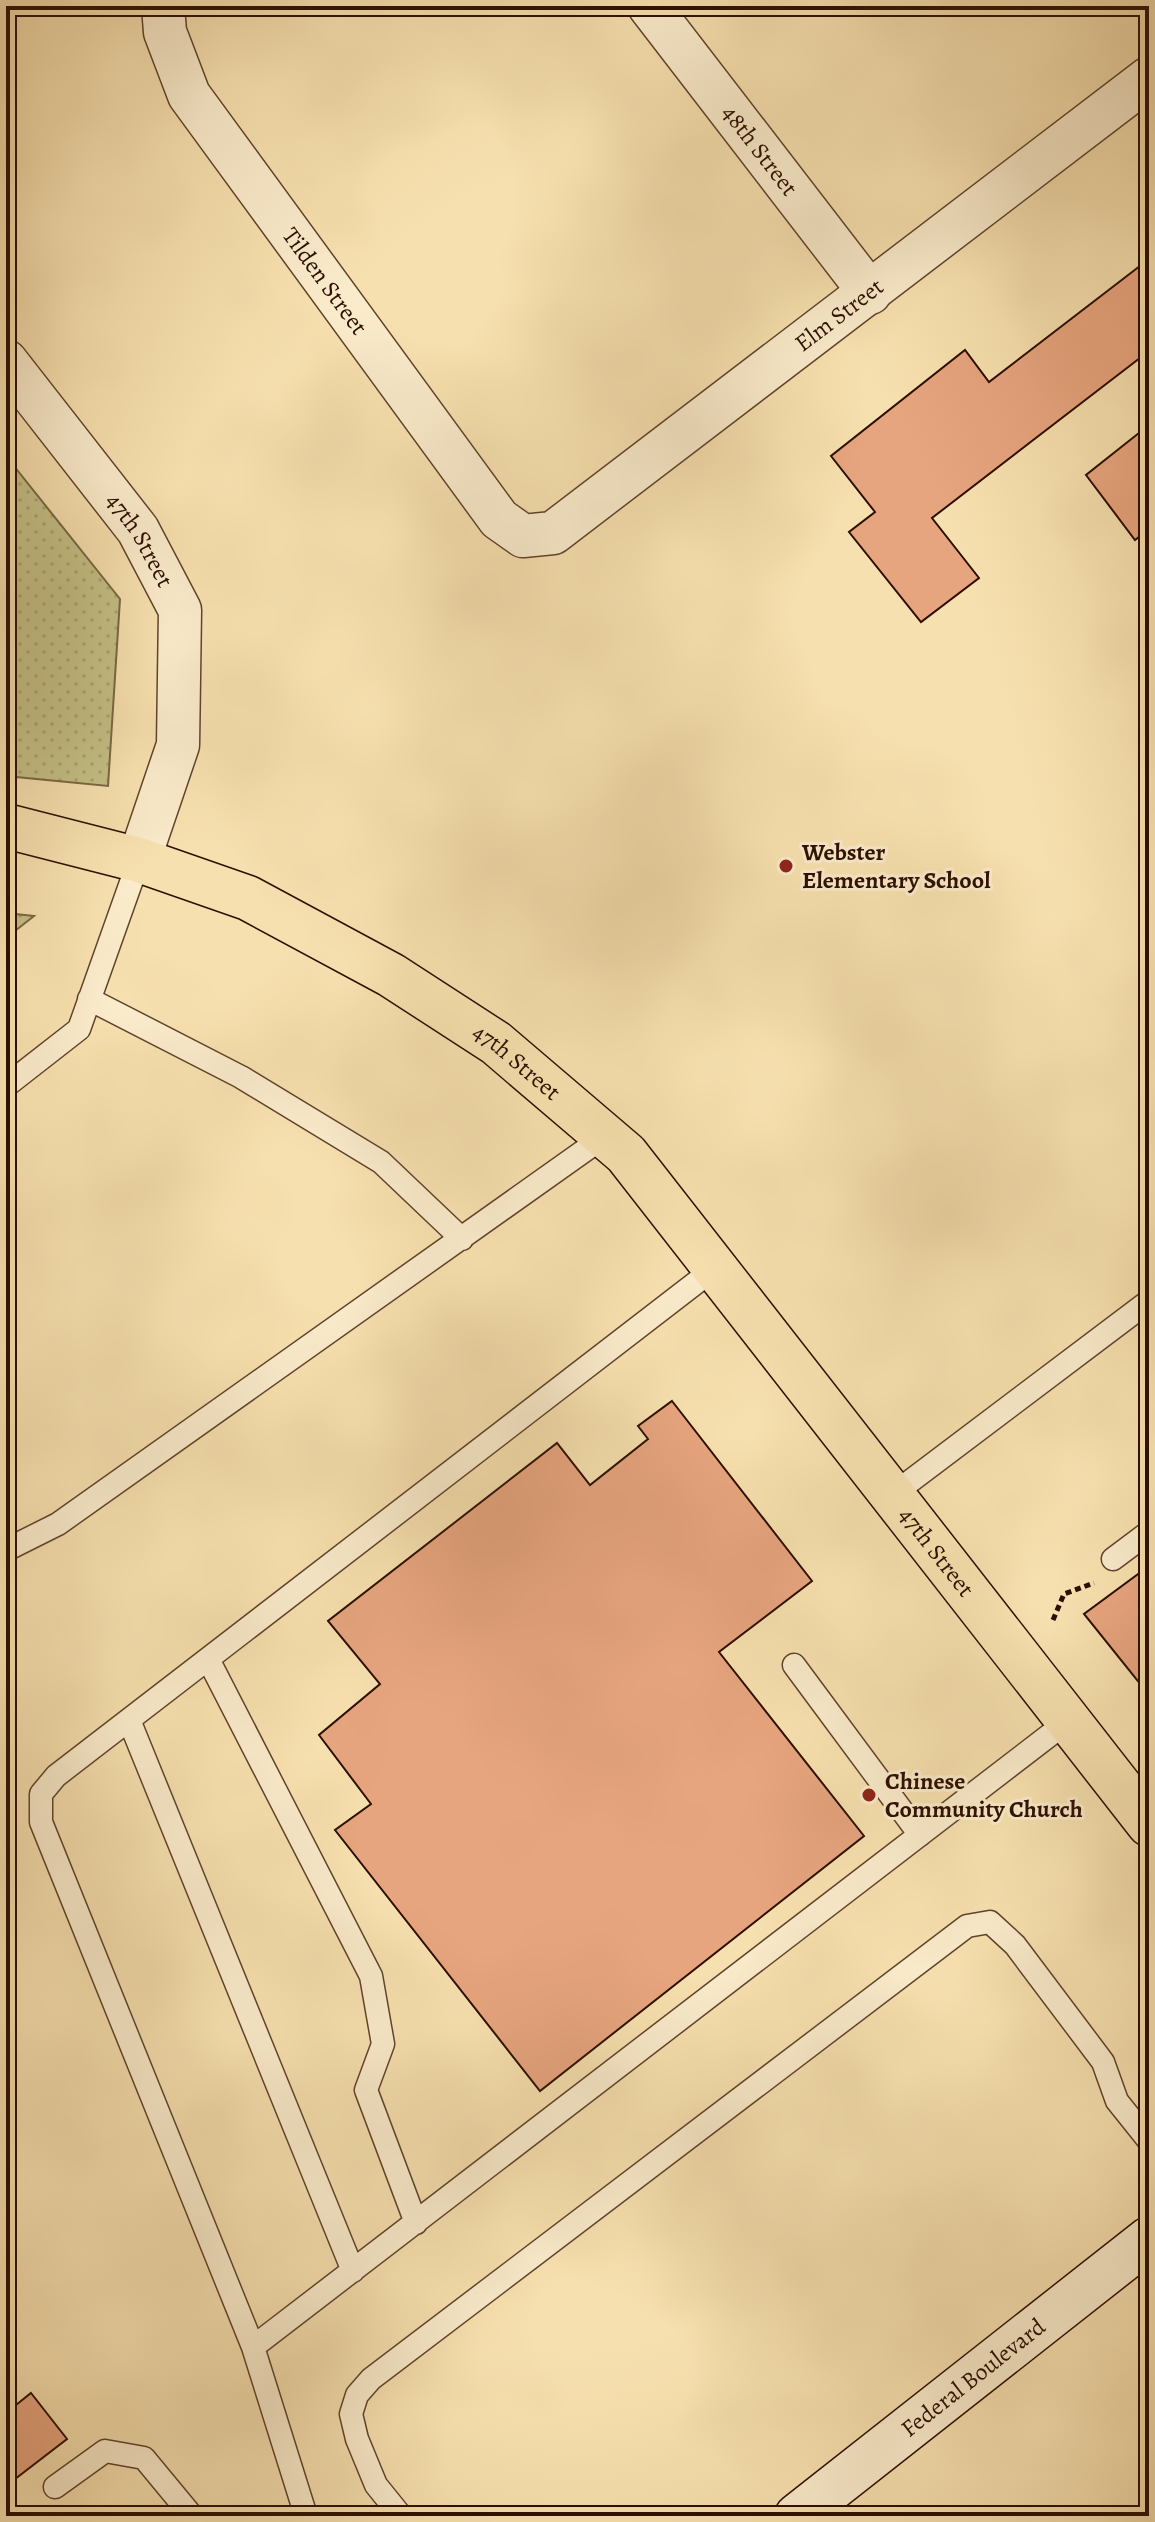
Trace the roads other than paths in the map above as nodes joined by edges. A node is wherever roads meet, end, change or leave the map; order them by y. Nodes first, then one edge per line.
1 (163, 6) edge
2 (649, 6) edge
3 (1149, 78) edge
4 (870, 293) junction
5 (6, 361) edge
6 (523, 536) joint
7 (6, 826) edge
8 (139, 860) junction
9 (89, 999) junction
10 (6, 1086) edge
11 (605, 1136) junction
12 (462, 1239) junction
13 (715, 1268) junction
14 (1149, 1301) edge
15 (892, 1495) junction
16 (1149, 1532) edge
17 (6, 1546) edge
18 (1113, 1559) road end
19 (208, 1659) junction
20 (794, 1665) dead end
21 (129, 1720) junction
22 (1068, 1721) junction
23 (1149, 1824) edge
24 (920, 1835) junction
25 (1149, 2141) edge
26 (416, 2223) junction
27 (1149, 2239) edge
28 (353, 2271) junction
29 (253, 2347) junction
30 (55, 2487) dead end
31 (192, 2516) edge
32 (306, 2516) edge
33 (401, 2516) edge
34 (797, 2516) edge

1 - 6 street, Tilden Street
2 - 4 street, 48th Street
3 - 4 street, Elm Street
4 - 6 street, Elm Street
5 - 8 street, 47th Street
7 - 8 main road
8 - 9 lane
8 - 11 main road, 47th Street
9 - 10 lane
9 - 12 lane
11 - 12 lane
11 - 13 main road, 47th Street
12 - 17 lane
13 - 15 main road, 47th Street
13 - 19 lane
14 - 15 lane
15 - 22 main road, 47th Street
16 - 18 lane
19 - 21 lane
19 - 26 lane
20 - 24 lane
21 - 28 lane
21 - 29 lane
22 - 23 main road, 47th Street
22 - 24 lane
24 - 26 lane
25 - 33 lane
26 - 28 lane
27 - 34 main road, Federal Boulevard
28 - 29 lane
29 - 32 lane
30 - 31 lane

